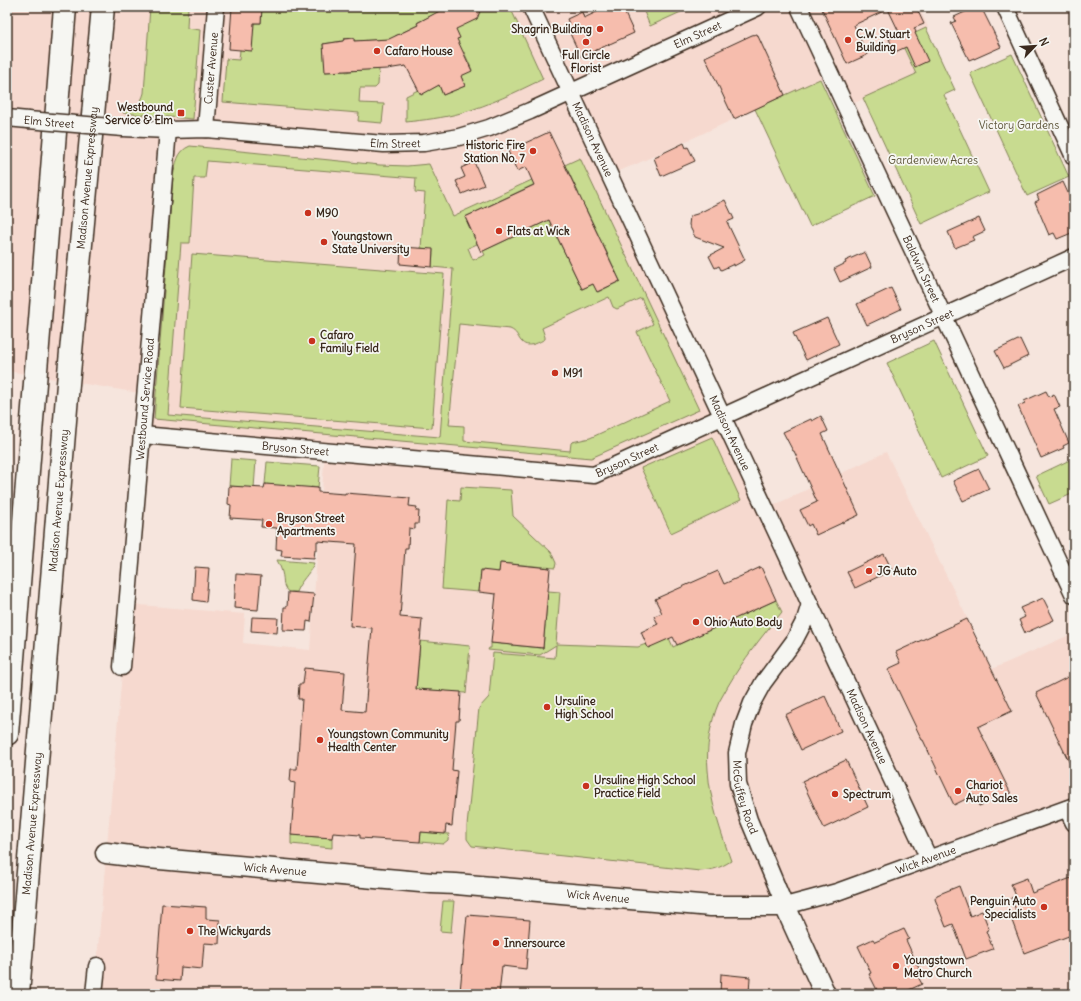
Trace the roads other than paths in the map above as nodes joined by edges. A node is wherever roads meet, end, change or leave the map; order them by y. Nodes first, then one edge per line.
1 (65, 7) edge
2 (103, 7) edge
3 (216, 7) edge
4 (531, 7) edge
5 (758, 7) edge
6 (799, 7) edge
7 (1005, 7) edge
8 (571, 93) junction
9 (7, 118) edge
10 (206, 128) junction
11 (168, 130) junction
12 (1074, 157) edge
13 (1074, 257) edge
14 (944, 316) junction
15 (722, 417) junction
16 (142, 435) junction
17 (1074, 595) edge
18 (810, 604) junction
19 (122, 667) dead end
20 (7, 734) edge
21 (1072, 813) edge
22 (106, 853) dead end
23 (929, 859) junction
24 (785, 906) junction
25 (97, 966) dead end
26 (18, 994) edge
27 (94, 994) edge
28 (825, 994) edge

1 - 20 highway
2 - 26 highway, Madison Avenue Expressway
3 - 10 street, Custer Avenue
4 - 8 street, Madison Avenue
5 - 8 street, Elm Street
6 - 14 street, Baldwin Street
7 - 12 street
8 - 10 street, Elm Street
8 - 15 street, Madison Avenue
9 - 11 street, Elm Street, bridge
10 - 11 street, Elm Street
11 - 16 street, Westbound Service Road
13 - 14 street, Bryson Street
14 - 15 street, Bryson Street
14 - 17 street, Baldwin Street
15 - 16 street, Bryson Street
15 - 18 street, Madison Avenue
16 - 19 street, Westbound Service Road
18 - 23 street, Madison Avenue
18 - 24 street, McGuffey Road
21 - 23 street, Wick Avenue
22 - 24 main road, Wick Avenue
23 - 24 street, Wick Avenue
24 - 28 main road, McGuffey Road
25 - 27 street

